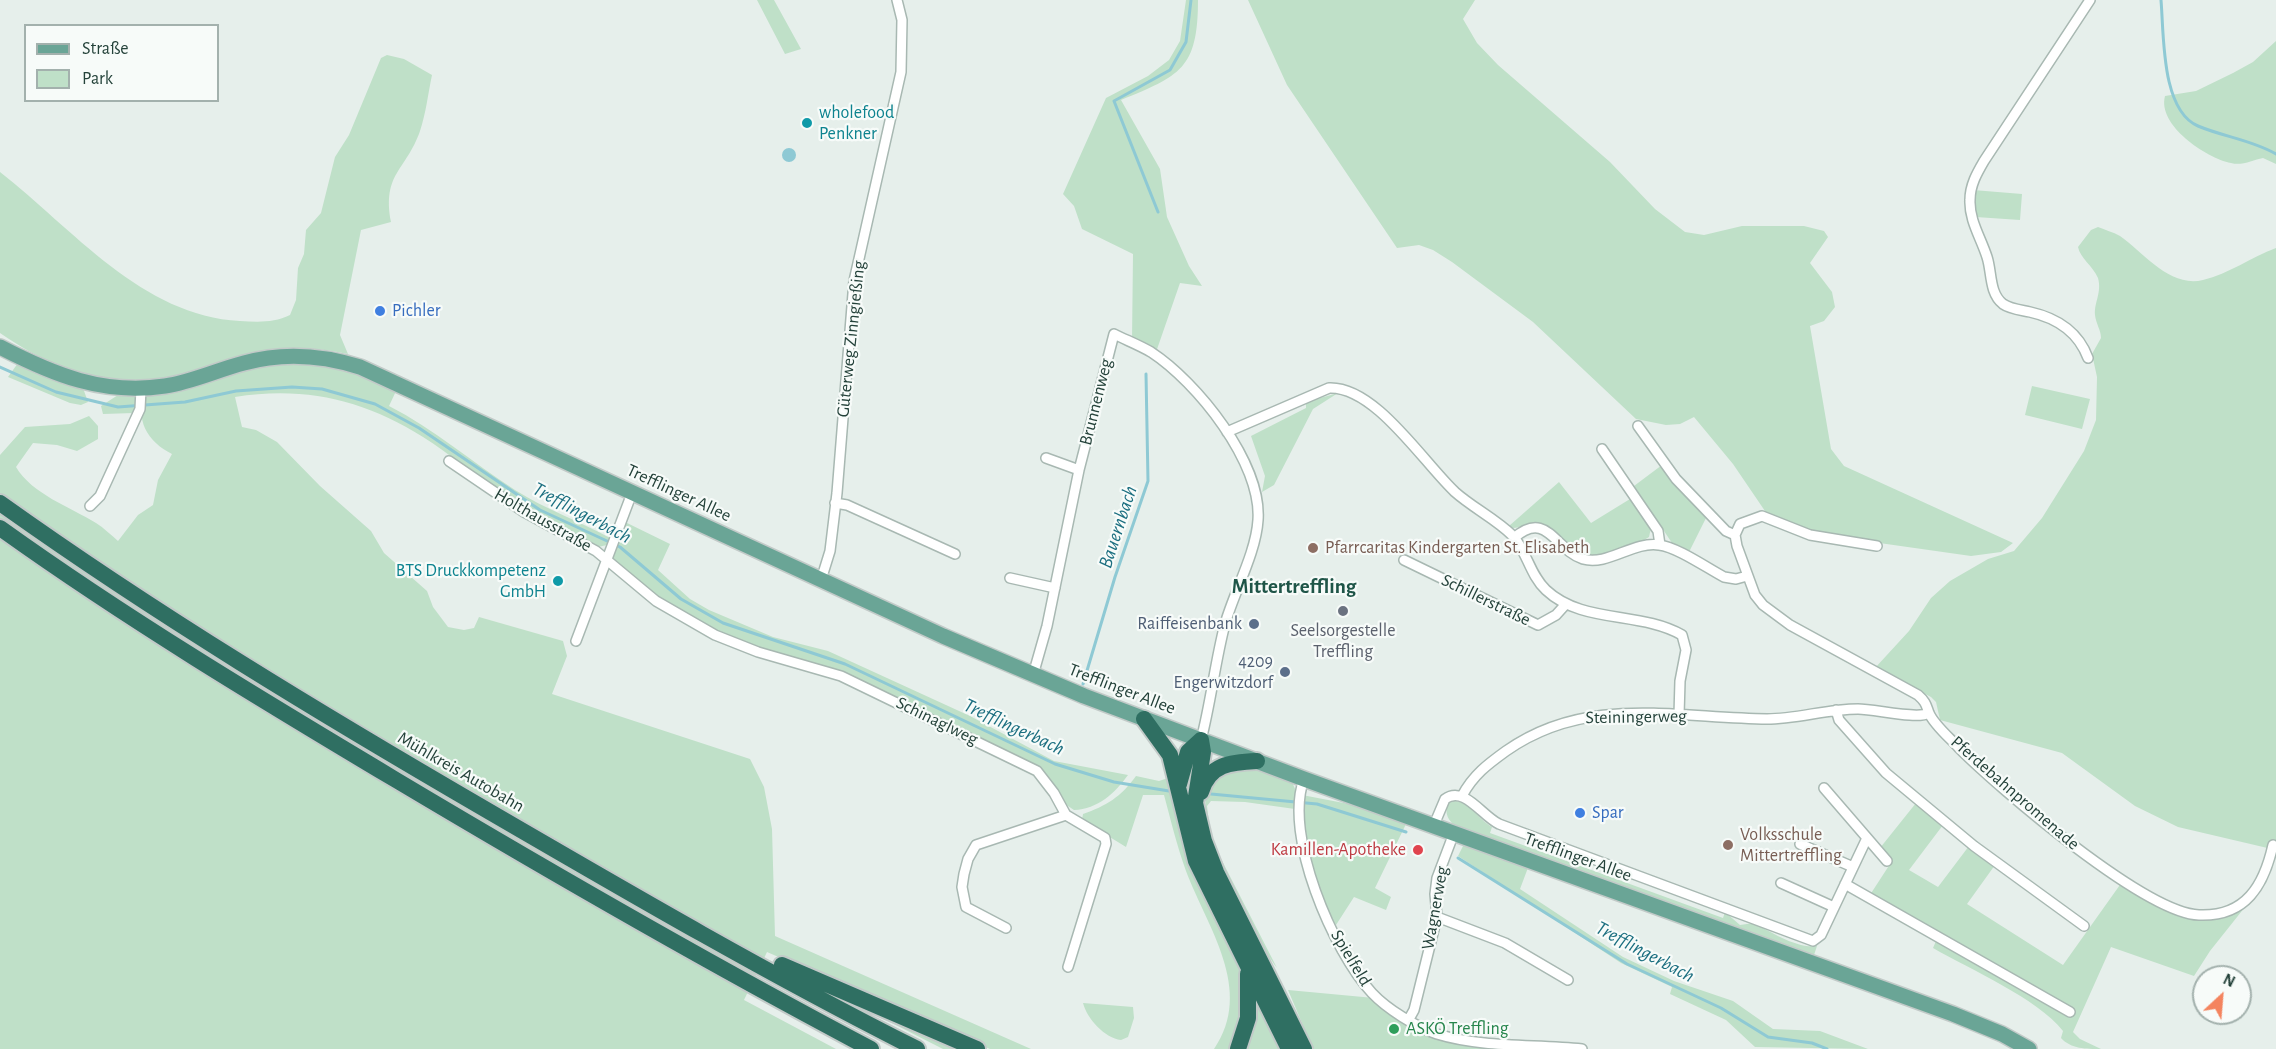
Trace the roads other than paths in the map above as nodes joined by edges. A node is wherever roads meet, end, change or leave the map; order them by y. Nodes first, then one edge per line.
1 (897, 0) edge
2 (2090, 0) edge
3 (0, 347) edge
4 (2088, 358) dead end
5 (141, 393) junction
6 (1638, 426) dead end
7 (1227, 432) junction
8 (1602, 449) dead end
9 (1046, 458) dead end
10 (449, 461) dead end
11 (1079, 470) junction
12 (632, 493) junction
13 (0, 503) edge
14 (836, 503) junction
15 (90, 506) dead end
16 (0, 528) edge
17 (1736, 535) junction
18 (1514, 538) junction
19 (1660, 545) junction
20 (1878, 546) dead end
21 (955, 554) dead end
22 (1404, 560) dead end
23 (606, 561) junction
24 (1747, 576) junction
25 (822, 577) junction
26 (1010, 578) dead end
27 (1055, 588) junction
28 (1565, 605) junction
29 (576, 641) dead end
30 (1033, 675) junction
31 (1836, 710) junction
32 (1929, 713) junction
33 (1679, 715) junction
34 (1144, 719) junction
35 (1201, 740) junction
36 (1257, 761) junction
37 (1179, 784) junction
38 (1301, 786) junction
39 (1824, 788) dead end
40 (1462, 796) junction
41 (1066, 814) junction
42 (1198, 817) junction
43 (1434, 825) junction
44 (1454, 833) junction
45 (1867, 838) junction
46 (1800, 844) dead end
47 (2273, 844) dead end
48 (1887, 861) dead end
49 (1852, 867) junction
50 (1781, 883) dead end
51 (1845, 884) junction
52 (1834, 907) junction
53 (1437, 916) junction
54 (2084, 926) dead end
55 (1006, 928) dead end
56 (721, 944) junction
57 (1068, 967) dead end
58 (1248, 968) junction
59 (1568, 980) dead end
60 (2070, 1012) dead end
61 (1409, 1019) junction
62 (831, 1028) junction
63 (857, 1049) edge
64 (871, 1049) edge
65 (918, 1049) edge
66 (977, 1049) edge
67 (1238, 1049) edge
68 (1289, 1049) edge
69 (1304, 1049) edge
70 (1582, 1049) edge
71 (2029, 1049) edge

1 - 14 street, Güterweg Zinngießing
2 - 4 street
3 - 5 main road, Trefflinger Allee
5 - 12 main road, Trefflinger Allee
5 - 15 street
6 - 17 street
7 - 11 street, Brunnenweg
7 - 18 street
7 - 35 street
8 - 19 street
9 - 11 street, Brunnenweg
10 - 23 street, Holthausstraße
11 - 27 street, Brunnenweg
12 - 23 street, Holthausstraße
12 - 25 main road, Trefflinger Allee
13 - 56 highway, Mühlkreis Autobahn
14 - 21 street
14 - 25 street, Güterweg Zinngießing
16 - 62 highway
17 - 20 street
17 - 24 street, Pferdebahnpromenade
18 - 19 street
18 - 28 street
19 - 24 street
22 - 28 street, Schillerstraße
23 - 29 street, Holthausstraße
23 - 41 street, Schinaglweg
24 - 32 street, Pferdebahnpromenade
25 - 30 main road, Trefflinger Allee
26 - 27 street
27 - 30 street, Brunnenweg
28 - 33 street
30 - 34 main road, Trefflinger Allee
31 - 32 street, Steiningerweg
31 - 33 street, Steiningerweg
31 - 54 street
32 - 47 street, Pferdebahnpromenade
33 - 40 street, Steiningerweg
34 - 35 main road, Trefflinger Allee
34 - 37 highway
35 - 36 main road, Trefflinger Allee
35 - 37 highway
35 - 42 highway
36 - 38 main road, Trefflinger Allee
36 - 42 highway
37 - 58 highway
38 - 43 main road, Trefflinger Allee
38 - 61 street, Spielfeld
39 - 45 street
40 - 43 street
40 - 52 street
41 - 55 street
41 - 57 street
42 - 69 highway
43 - 44 main road, Trefflinger Allee
44 - 53 street, Wagnerweg
44 - 71 main road, Trefflinger Allee
45 - 48 street
45 - 49 street
46 - 49 street
49 - 51 street
50 - 52 street
51 - 52 street
51 - 60 street
53 - 59 street
53 - 61 street, Wagnerweg
56 - 65 highway, Mühlkreis Autobahn
56 - 66 highway
58 - 67 highway
58 - 68 highway
61 - 70 street, Spielfeld
62 - 63 highway
62 - 64 highway

